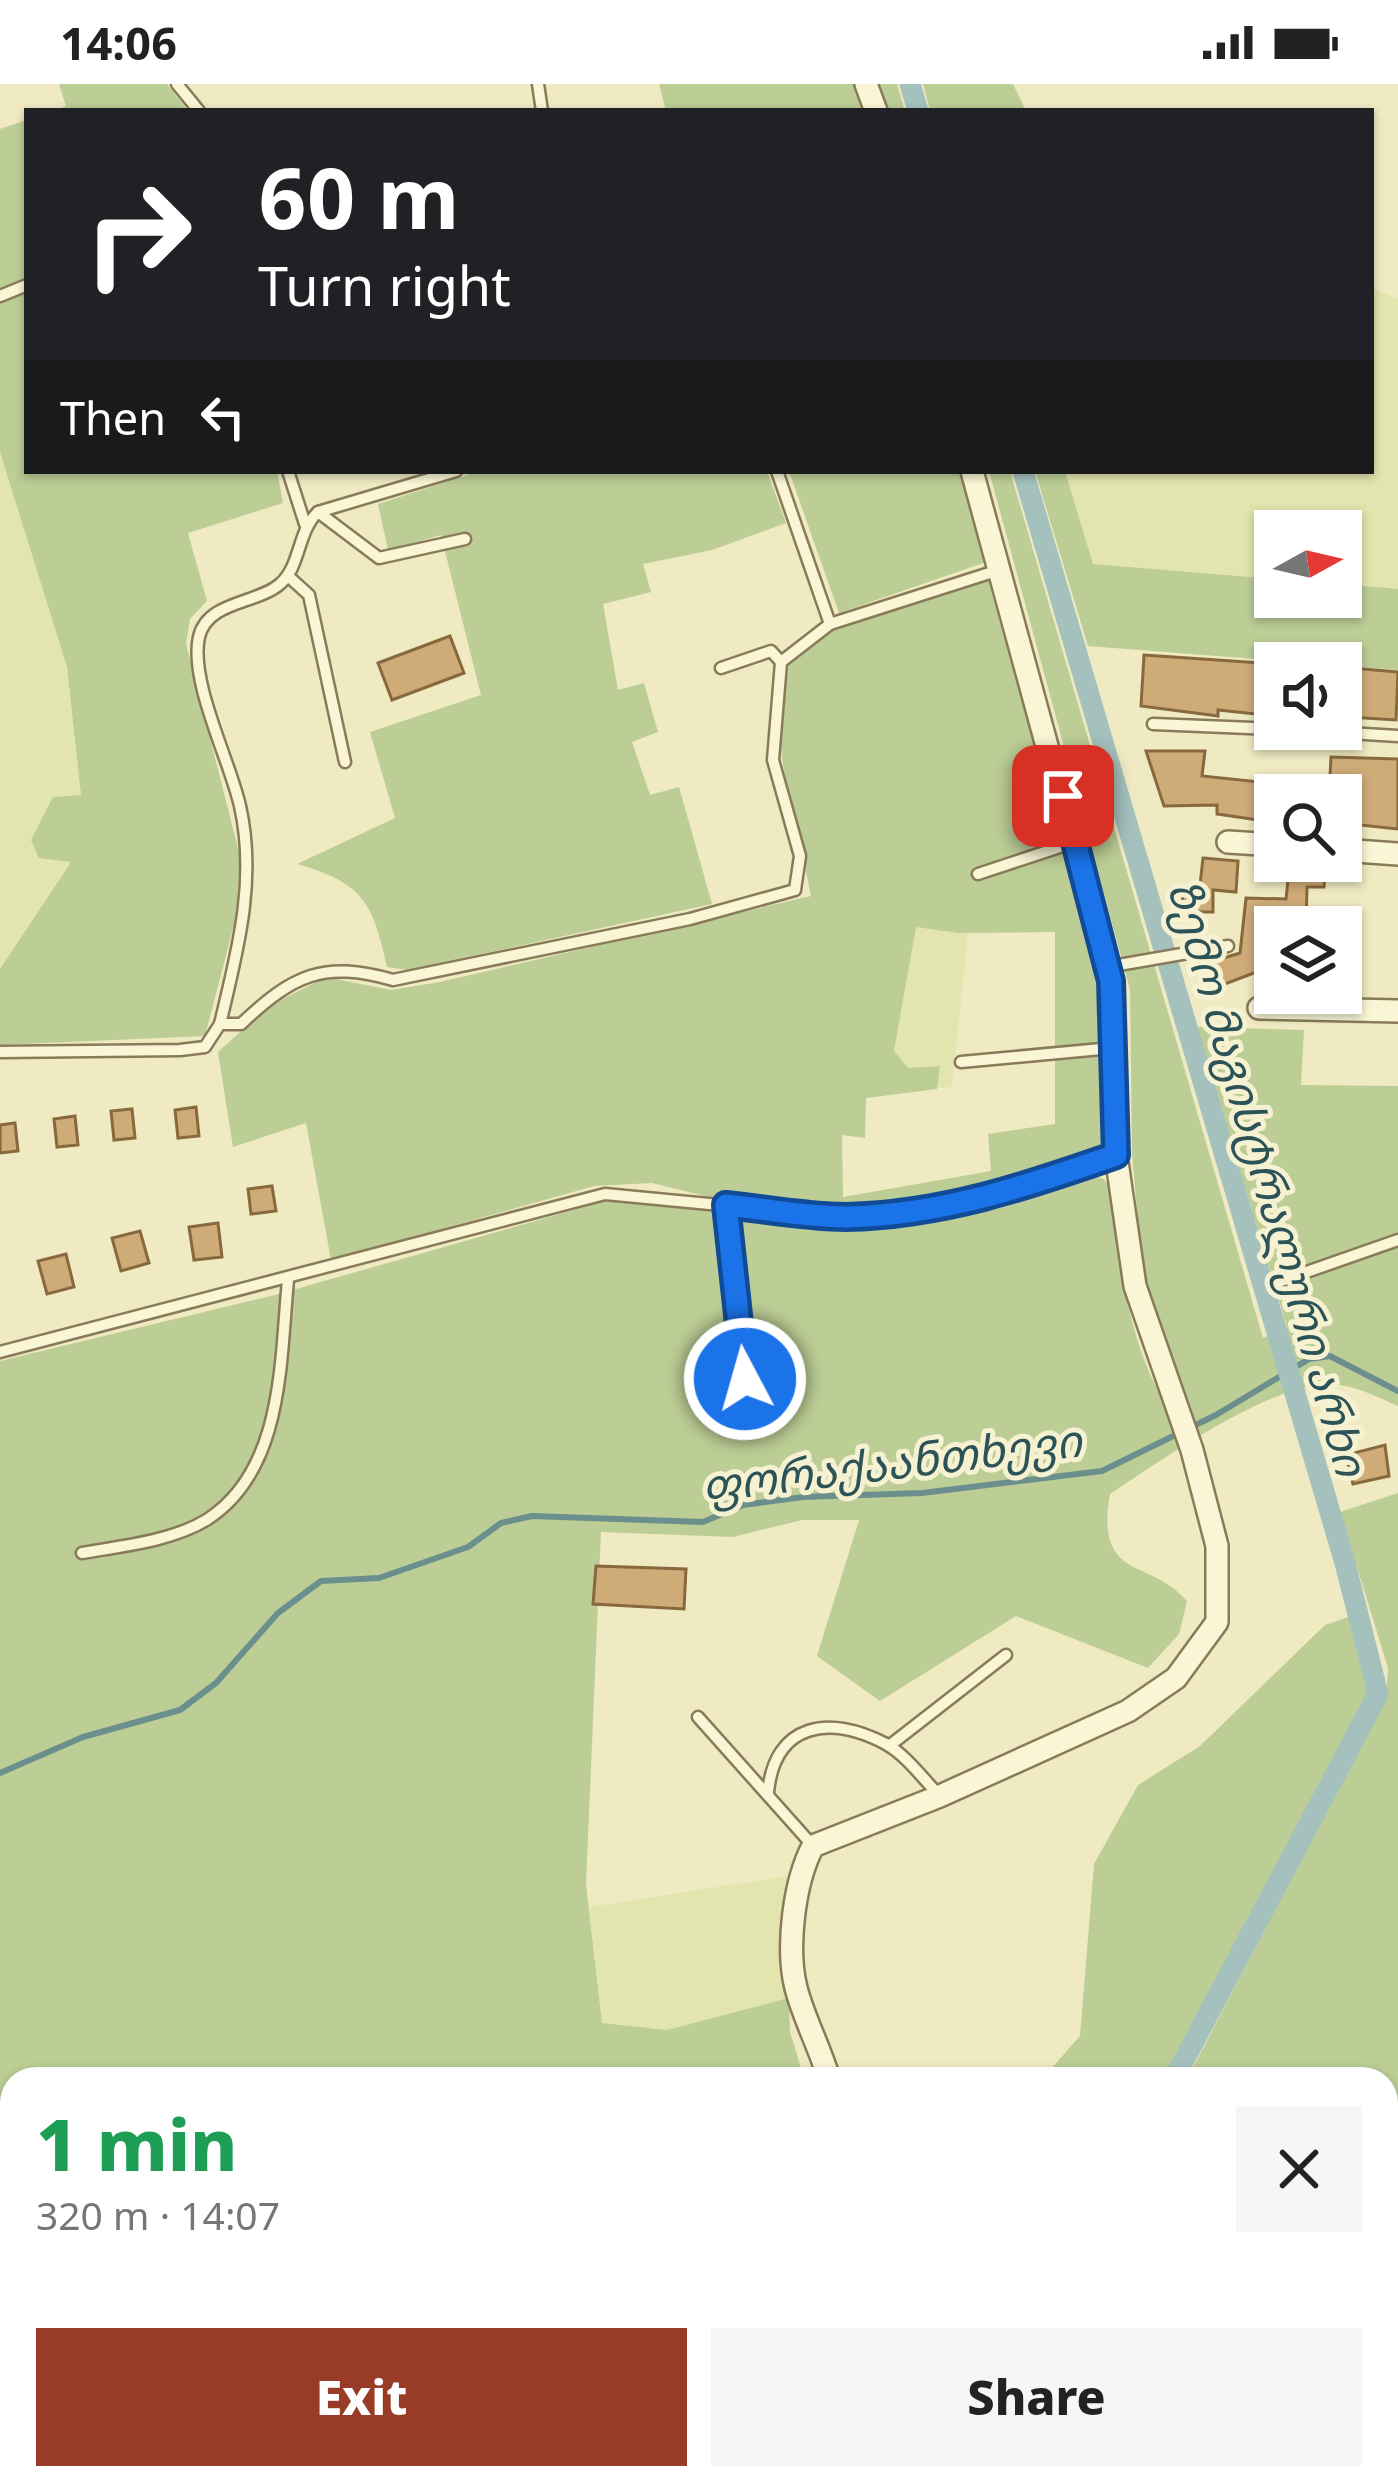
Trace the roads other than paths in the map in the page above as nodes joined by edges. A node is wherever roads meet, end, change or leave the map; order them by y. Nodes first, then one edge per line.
1 (176, 84) edge
2 (196, 108) edge
3 (289, 474) edge
4 (446, 474) edge
5 (778, 474) edge
6 (973, 474) edge
7 (318, 512) junction
8 (305, 524) junction
9 (465, 539) dead end
10 (1001, 569) junction
11 (289, 576) junction
12 (830, 624) junction
13 (781, 662) junction
14 (721, 668) dead end
15 (1153, 724) dead end
16 (1254, 728) edge
17 (1362, 734) edge
18 (1398, 736) edge
19 (345, 762) dead end
20 (1075, 842) junction
21 (1228, 842) dead end
22 (1254, 844) edge
23 (1362, 851) edge
24 (1398, 854) edge
25 (978, 874) dead end
26 (1228, 946) dead end
27 (1116, 965) junction
28 (1362, 1010) edge
29 (1398, 1011) edge
30 (220, 1024) junction
31 (1115, 1048) junction
32 (0, 1052) edge
33 (961, 1062) dead end
34 (1116, 1155) junction
35 (726, 1205) junction
36 (1398, 1240) edge
37 (288, 1280) junction
38 (1276, 1283) dead end
39 (0, 1352) edge
40 (745, 1379) dead end
41 (82, 1553) dead end
42 (1006, 1655) dead end
43 (698, 1717) dead end
44 (890, 1746) junction
45 (768, 1792) junction
46 (940, 1796) junction
47 (813, 1846) junction
48 (825, 2067) edge

1 - 2 lane
3 - 8 lane
4 - 7 lane
5 - 12 lane
6 - 10 street
7 - 8 lane
7 - 9 lane
8 - 11 lane
10 - 12 lane
10 - 20 street
11 - 19 lane
11 - 30 lane
12 - 13 lane
13 - 14 lane
13 - 30 lane
15 - 16 lane
17 - 18 lane
20 - 25 lane
20 - 27 street
21 - 22 street
23 - 24 street
26 - 27 lane
27 - 31 street
28 - 29 street
30 - 32 lane
31 - 33 lane
31 - 34 street
34 - 35 lane
34 - 46 street
35 - 37 lane
35 - 40 lane
36 - 38 lane
37 - 39 lane
37 - 41 lane
42 - 44 lane
43 - 45 lane
44 - 45 lane
44 - 46 lane
45 - 47 lane
46 - 47 street
47 - 48 street

